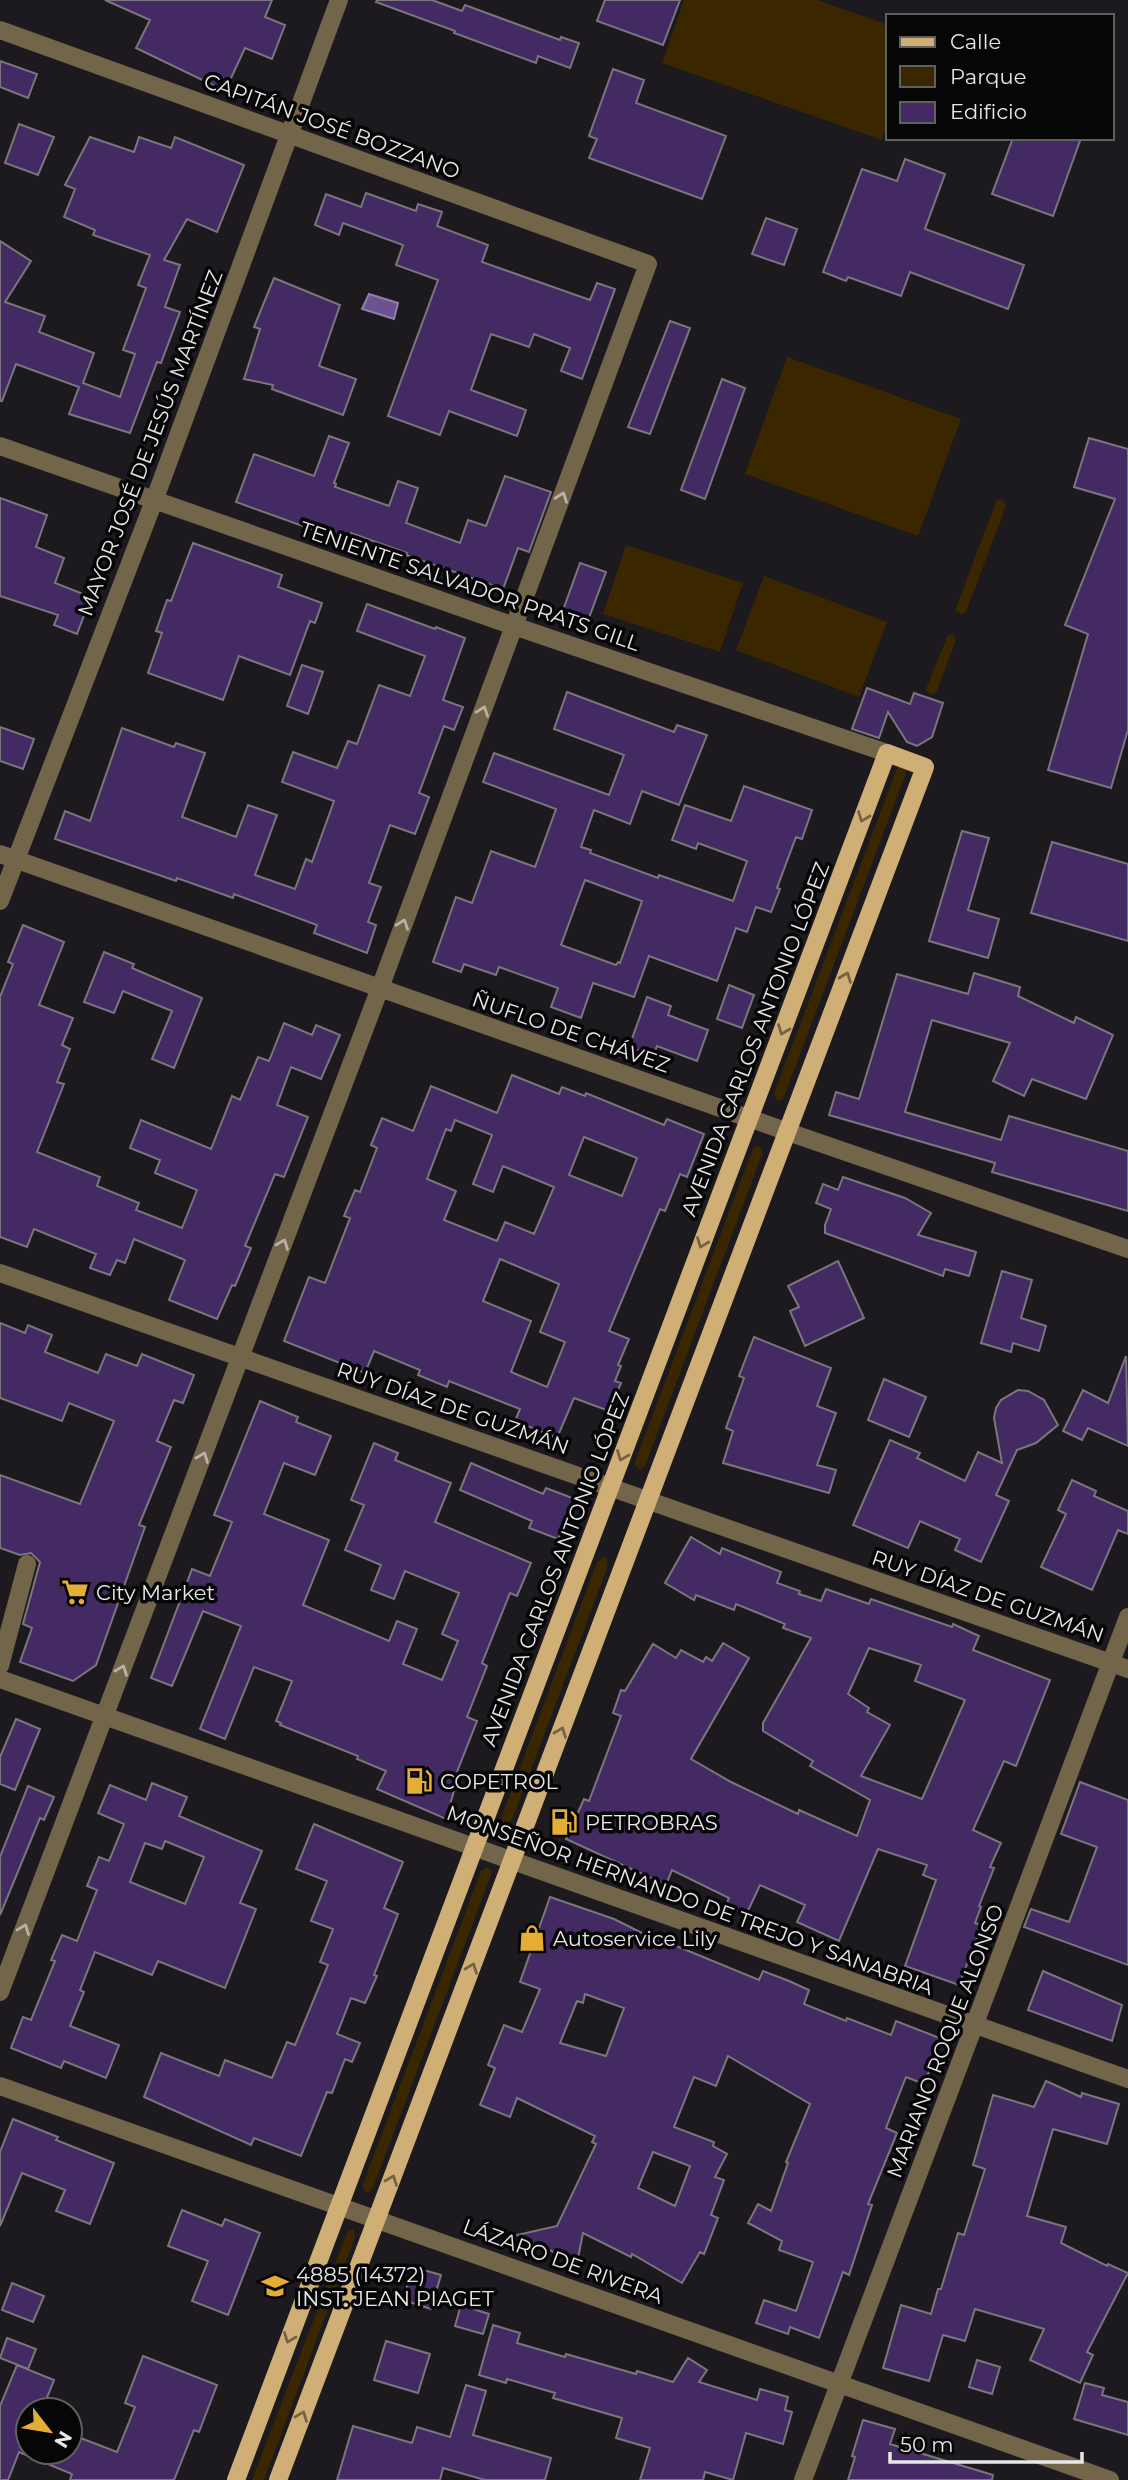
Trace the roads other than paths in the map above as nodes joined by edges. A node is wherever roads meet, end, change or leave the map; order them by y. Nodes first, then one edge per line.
1 (339, 0) edge
2 (0, 30) edge
3 (289, 135) junction
4 (0, 446) edge
5 (154, 501) junction
6 (514, 626) junction
7 (887, 753) junction
8 (8, 857) edge
9 (0, 901) edge
10 (380, 988) junction
11 (749, 1119) junction
12 (788, 1132) junction
13 (1128, 1249) edge
14 (0, 1273) edge
15 (240, 1357) junction
16 (610, 1487) junction
17 (649, 1501) junction
18 (27, 1564) dead end
19 (1128, 1617) edge
20 (0, 1666) edge
21 (1119, 1667) edge
22 (0, 1679) edge
23 (104, 1716) junction
24 (474, 1847) junction
25 (512, 1861) junction
26 (0, 1992) edge
27 (975, 2025) junction
28 (1128, 2079) edge
29 (0, 2086) edge
30 (339, 2206) junction
31 (377, 2219) junction
32 (839, 2384) junction
33 (236, 2480) edge
34 (278, 2480) edge
35 (803, 2480) edge
36 (1110, 2480) edge

1 - 3 street, MAYOR JOSÉ DE JESÚS MARTÍNEZ
2 - 3 street, CAPITÁN JOSÉ BOZZANO
3 - 5 street, MAYOR JOSÉ DE JESÚS MARTÍNEZ
6 -> 3 street, CAPITÁN JOSÉ BOZZANO
4 - 5 street, TENIENTE SALVADOR PRATS GILL
5 - 6 street, TENIENTE SALVADOR PRATS GILL
5 - 8 street, MAYOR JOSÉ DE JESÚS MARTÍNEZ
6 - 7 street, TENIENTE SALVADOR PRATS GILL
10 -> 6 street
7 -> 11 main road, AVENIDA CARLOS ANTONIO LÓPEZ
12 -> 7 main road, TENIENTE SALVADOR PRATS GILL
8 - 9 street, MAYOR JOSÉ DE JESÚS MARTÍNEZ
8 - 10 street, ÑUFLO DE CHÁVEZ
10 - 11 street, ÑUFLO DE CHÁVEZ
15 -> 10 street
11 - 12 street, ÑUFLO DE CHÁVEZ
11 -> 16 main road, AVENIDA CARLOS ANTONIO LÓPEZ
12 - 13 street, ÑUFLO DE CHÁVEZ
12 - 17 main road
14 - 15 street, RUY DÍAZ DE GUZMÁN
15 - 16 street, RUY DÍAZ DE GUZMÁN
23 -> 15 street
16 - 17 street, RUY DÍAZ DE GUZMÁN
16 - 24 main road, AVENIDA CARLOS ANTONIO LÓPEZ
17 - 21 street, RUY DÍAZ DE GUZMÁN
25 -> 17 main road
18 - 20 street
19 - 21 street, MARIANO ROQUE ALONSO
21 - 27 street, MARIANO ROQUE ALONSO
22 - 23 street, MONSEÑOR HERNANDO DE TREJO Y SANABRIA
23 - 24 street, MONSEÑOR HERNANDO DE TREJO Y SANABRIA
26 -> 23 street
24 - 25 street, MONSEÑOR HERNANDO DE TREJO Y SANABRIA
24 - 30 main road, AVENIDA CARLOS ANTONIO LÓPEZ
25 - 27 street, MONSEÑOR HERNANDO DE TREJO Y SANABRIA
31 -> 25 main road
27 - 28 street, MONSEÑOR HERNANDO DE TREJO Y SANABRIA
27 - 32 street, MARIANO ROQUE ALONSO
29 - 30 street, LÁZARO DE RIVERA
30 - 31 street, LÁZARO DE RIVERA
30 -> 33 main road, AVENIDA CARLOS ANTONIO LÓPEZ
31 - 32 street, LÁZARO DE RIVERA
34 -> 31 main road
32 - 35 street, MARIANO ROQUE ALONSO
32 - 36 street, LÁZARO DE RIVERA

